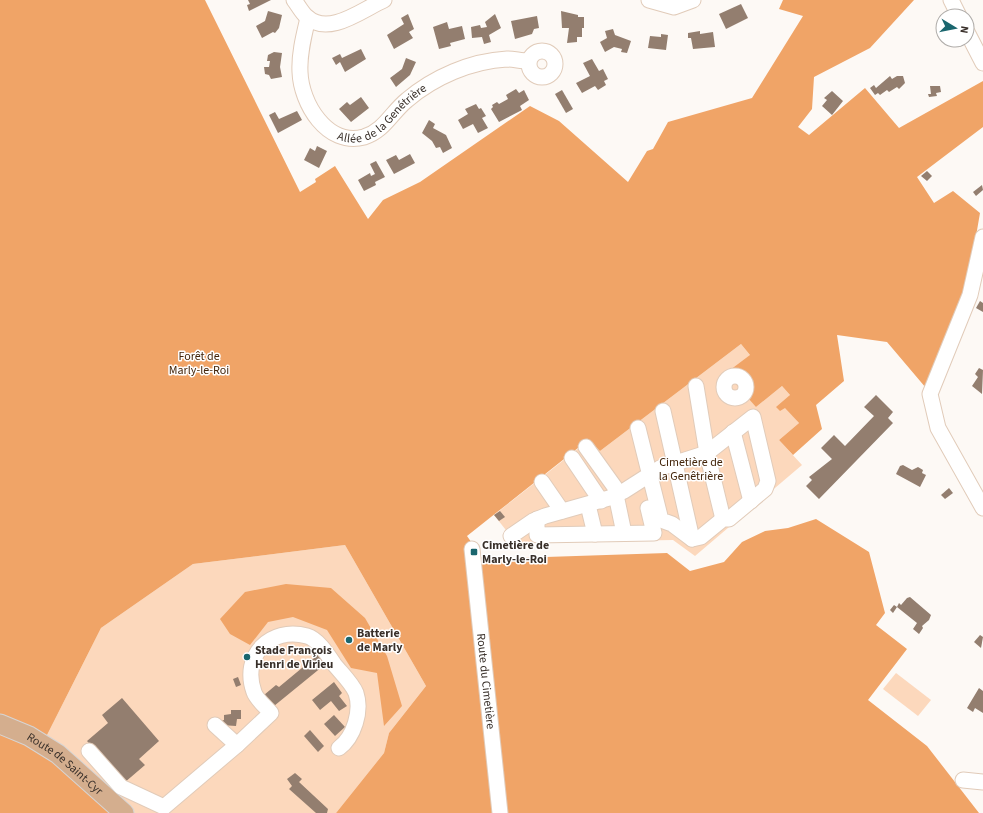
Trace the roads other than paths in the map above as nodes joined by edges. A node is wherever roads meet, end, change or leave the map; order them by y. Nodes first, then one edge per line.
1 (294, 0) edge
2 (649, 0) edge
3 (693, 0) edge
4 (378, 2) edge
5 (308, 18) junction
6 (975, 48) edge
7 (528, 61) dead end
8 (983, 63) edge
9 (983, 237) edge
10 (696, 386) dead end
11 (741, 397) dead end
12 (663, 411) dead end
13 (753, 417) junction
14 (638, 428) dead end
15 (734, 432) junction
16 (586, 447) dead end
17 (707, 452) junction
18 (572, 458) dead end
19 (675, 462) junction
20 (646, 476) junction
21 (542, 482) dead end
22 (618, 494) junction
23 (751, 501) junction
24 (595, 503) junction
25 (983, 508) edge
26 (562, 511) junction
27 (537, 519) junction
28 (723, 519) junction
29 (595, 534) junction
30 (624, 534) junction
31 (511, 536) dead end
32 (692, 539) junction
33 (472, 549) dead end
34 (0, 724) edge
35 (215, 725) dead end
36 (237, 745) junction
37 (339, 748) dead end
38 (89, 751) dead end
39 (963, 780) dead end
40 (983, 782) edge
41 (124, 813) edge
42 (500, 813) edge

1 - 5 street
2 - 3 street
4 - 5 street
5 - 7 street, Allée de la Genétrière
6 - 8 street
9 - 25 street
10 - 17 street
11 - 13 street
12 - 19 street
13 - 15 street
13 - 23 street
14 - 20 street
15 - 17 street
15 - 23 street
16 - 22 street
17 - 19 street
17 - 28 street
18 - 24 street
19 - 20 street
19 - 32 street
20 - 22 street
20 - 30 street
20 - 32 street
21 - 26 street
22 - 24 street
22 - 30 street
23 - 28 street
24 - 26 street
24 - 29 street
26 - 27 street
27 - 29 street
27 - 31 street
28 - 32 street
29 - 30 street
33 - 42 street, Route du Cimetière
34 - 41 main road, Route de Saint-Cyr
35 - 36 street
36 - 37 street
36 - 38 street
39 - 40 street

